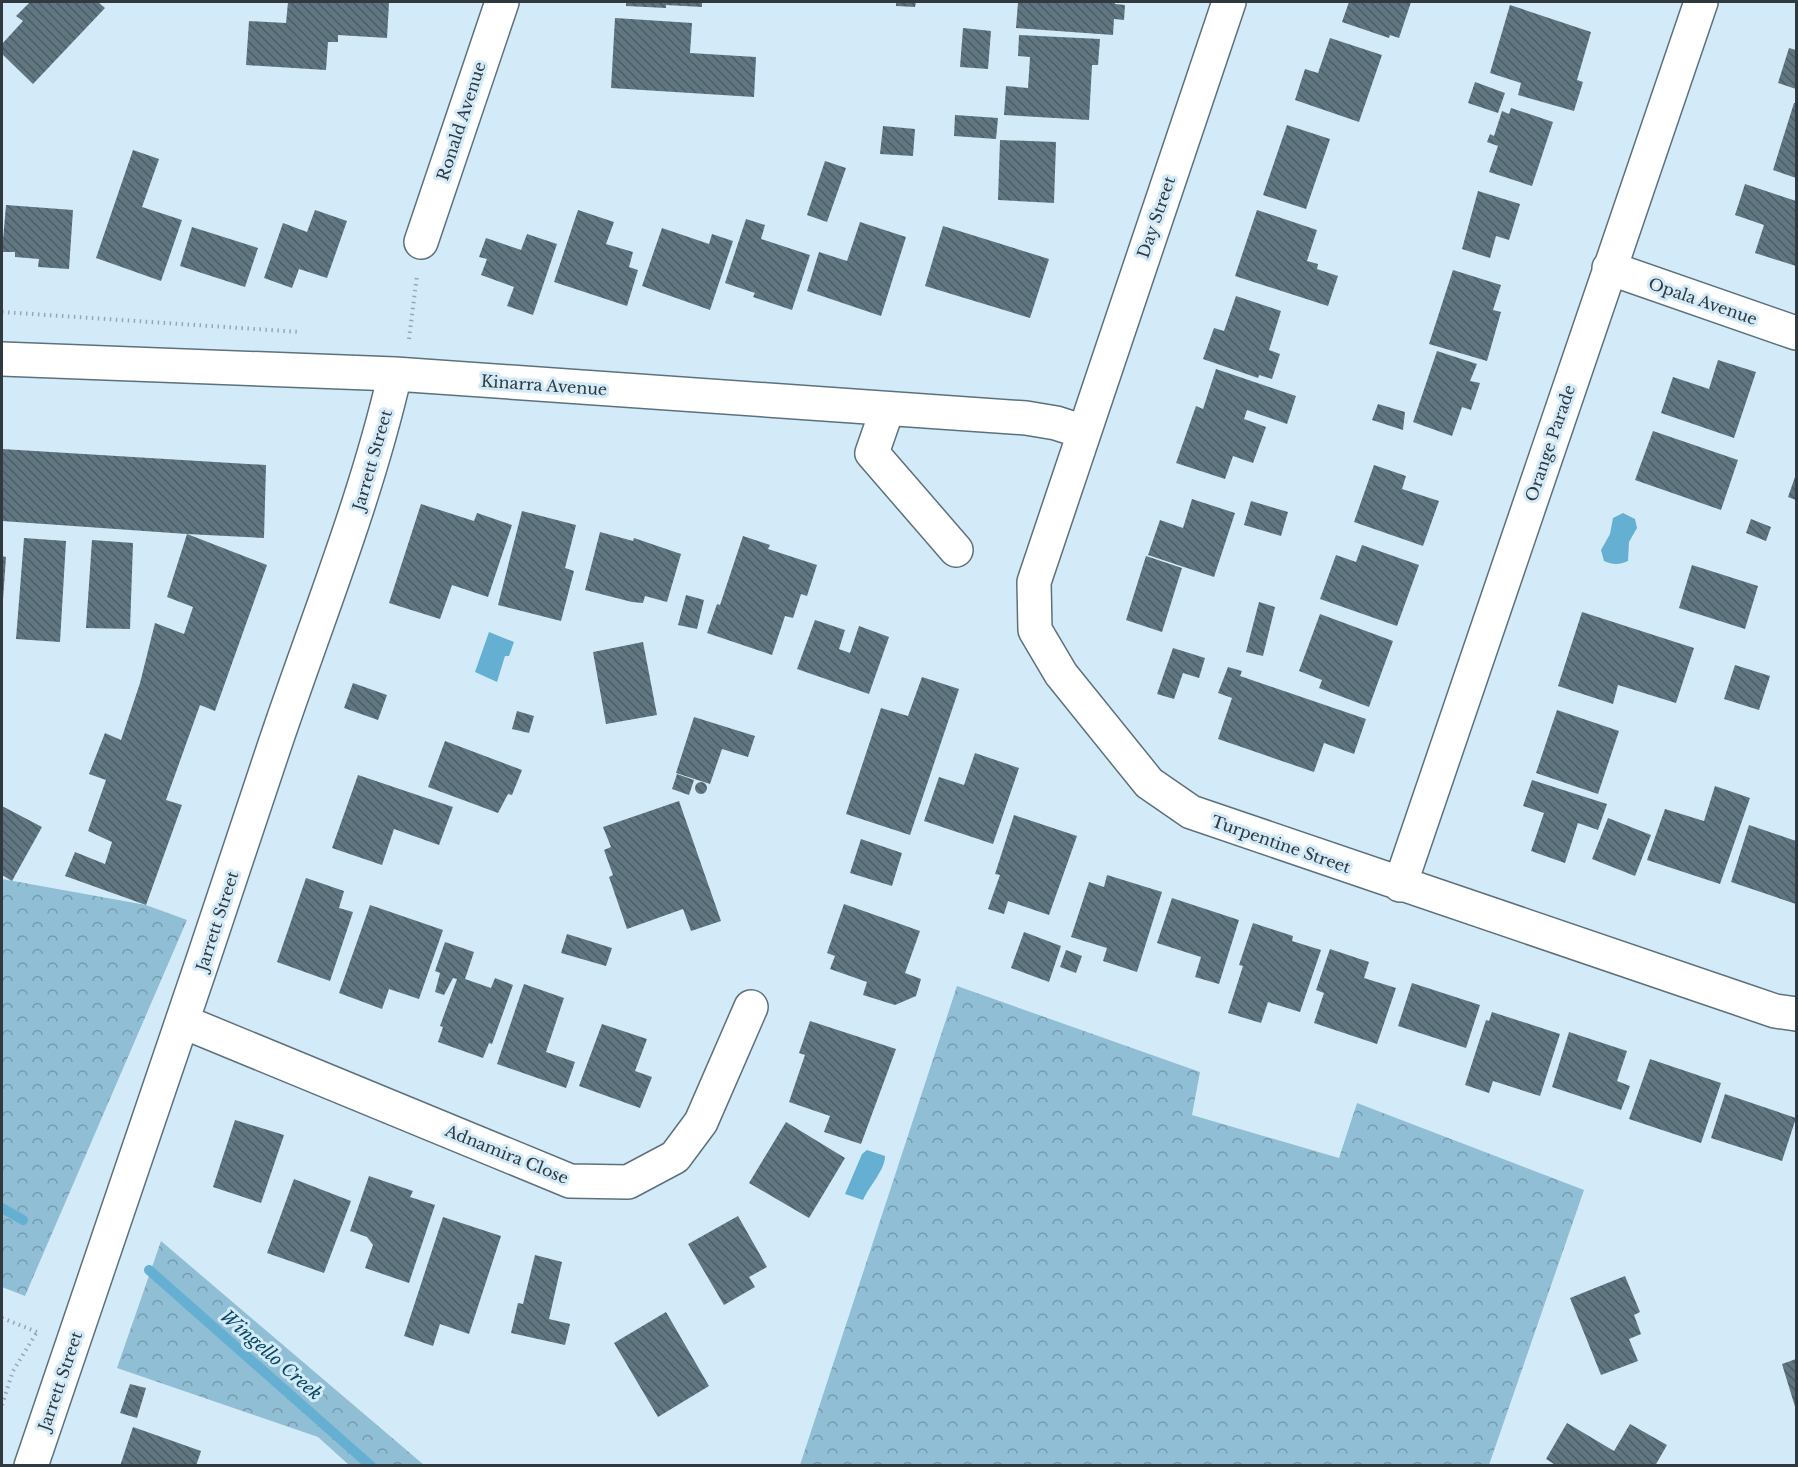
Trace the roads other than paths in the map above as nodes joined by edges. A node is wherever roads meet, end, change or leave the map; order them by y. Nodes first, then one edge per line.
1 (502, 2) edge
2 (1229, 2) edge
3 (1701, 2) edge
4 (422, 242) road end
5 (1609, 268) junction
6 (1797, 333) edge
7 (2, 359) edge
8 (395, 374) junction
9 (887, 410) junction
10 (1084, 432) junction
11 (956, 550) dead end
12 (1400, 885) junction
13 (751, 1007) dead end
14 (1797, 1014) edge
15 (184, 1022) junction
16 (31, 1466) edge

1 - 4 street, Ronald Avenue
2 - 10 street, Day Street
3 - 5 street, Orange Parade
5 - 6 street, Opala Avenue
5 - 12 street, Orange Parade
7 - 8 street, Kinarra Avenue
8 - 9 street, Kinarra Avenue
8 - 15 street, Jarrett Street
9 - 10 street, Kinarra Avenue
9 - 11 street
10 - 12 street, Turpentine Street
12 - 14 street, Turpentine Street
13 - 15 street, Adnamira Close
15 - 16 street, Jarrett Street

